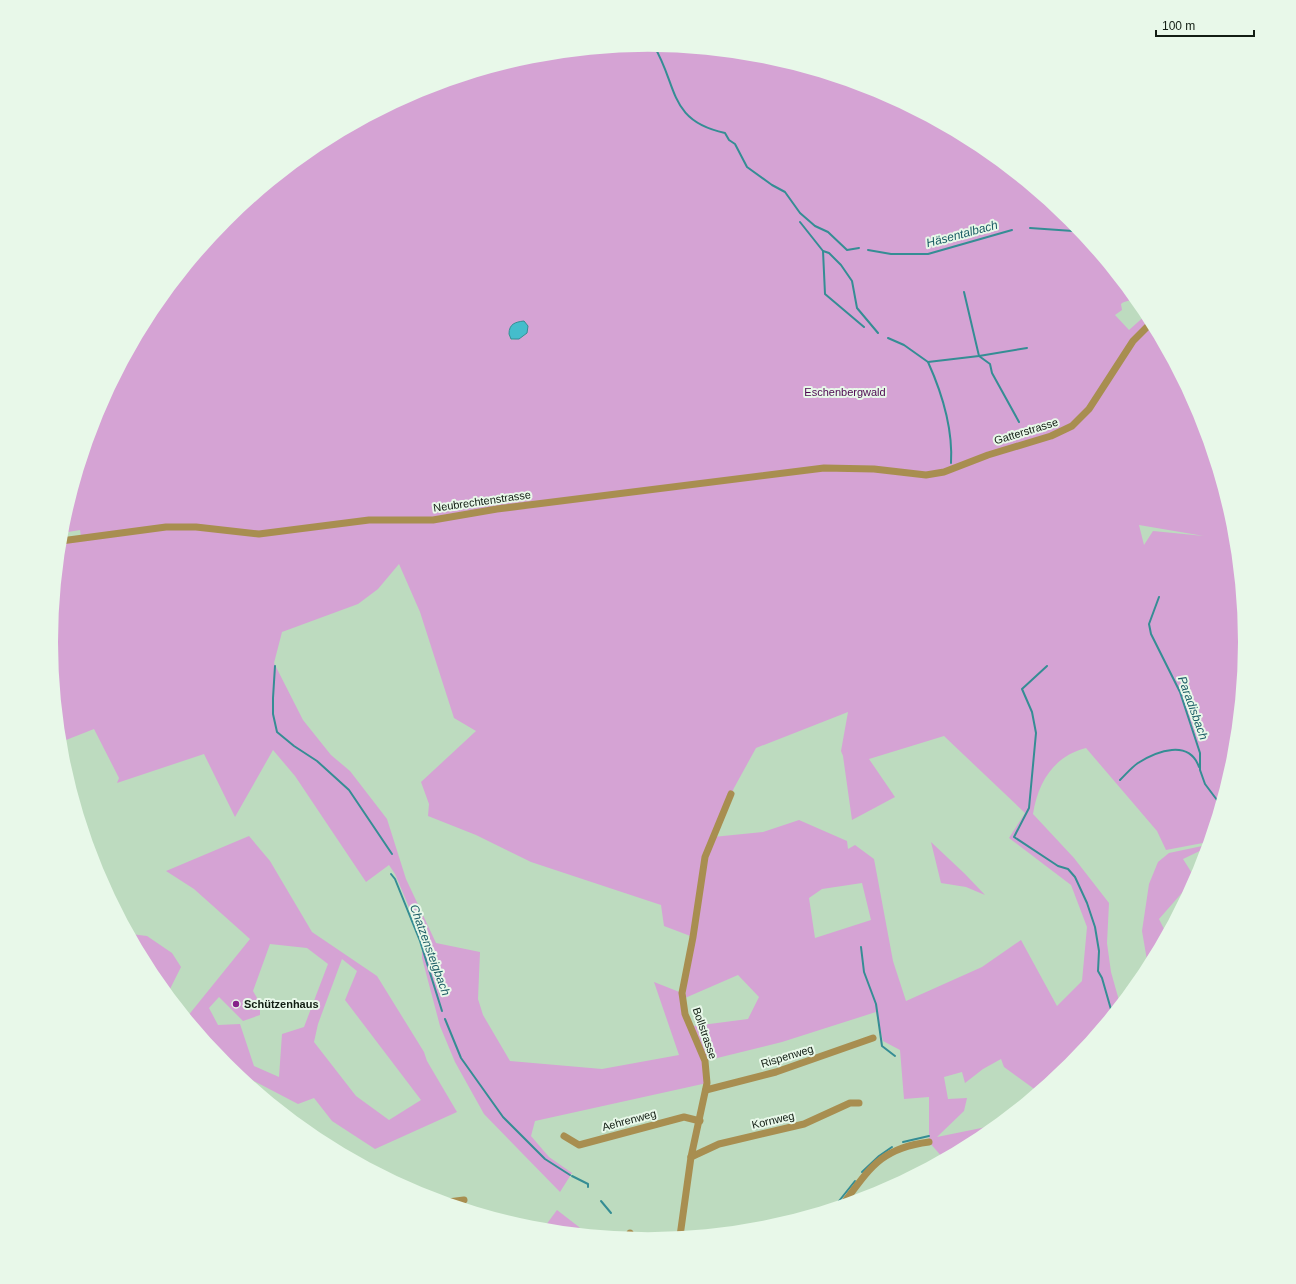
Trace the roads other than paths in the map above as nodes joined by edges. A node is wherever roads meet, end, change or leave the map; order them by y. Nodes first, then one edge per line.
1 (1147, 327) edge
2 (907, 472) joint
3 (67, 540) edge
4 (731, 794) dead end
5 (874, 1038) dead end
6 (706, 1090) junction
7 (859, 1103) dead end
8 (700, 1121) junction
9 (564, 1136) dead end
10 (929, 1142) dead end
11 (691, 1157) junction
12 (848, 1197) edge
13 (464, 1200) dead end
14 (458, 1201) edge
15 (681, 1231) edge

1 - 2 street, Gatterstrasse
2 - 3 street, Neubrechtenstrasse
4 - 6 street, Bollstrasse
5 - 6 street, Rispenweg
6 - 8 street, Bollstrasse
7 - 11 street, Kornweg
8 - 9 street, Aehrenweg
8 - 11 street, Bollstrasse
10 - 12 street
11 - 15 street, Bollstrasse
13 - 14 street

